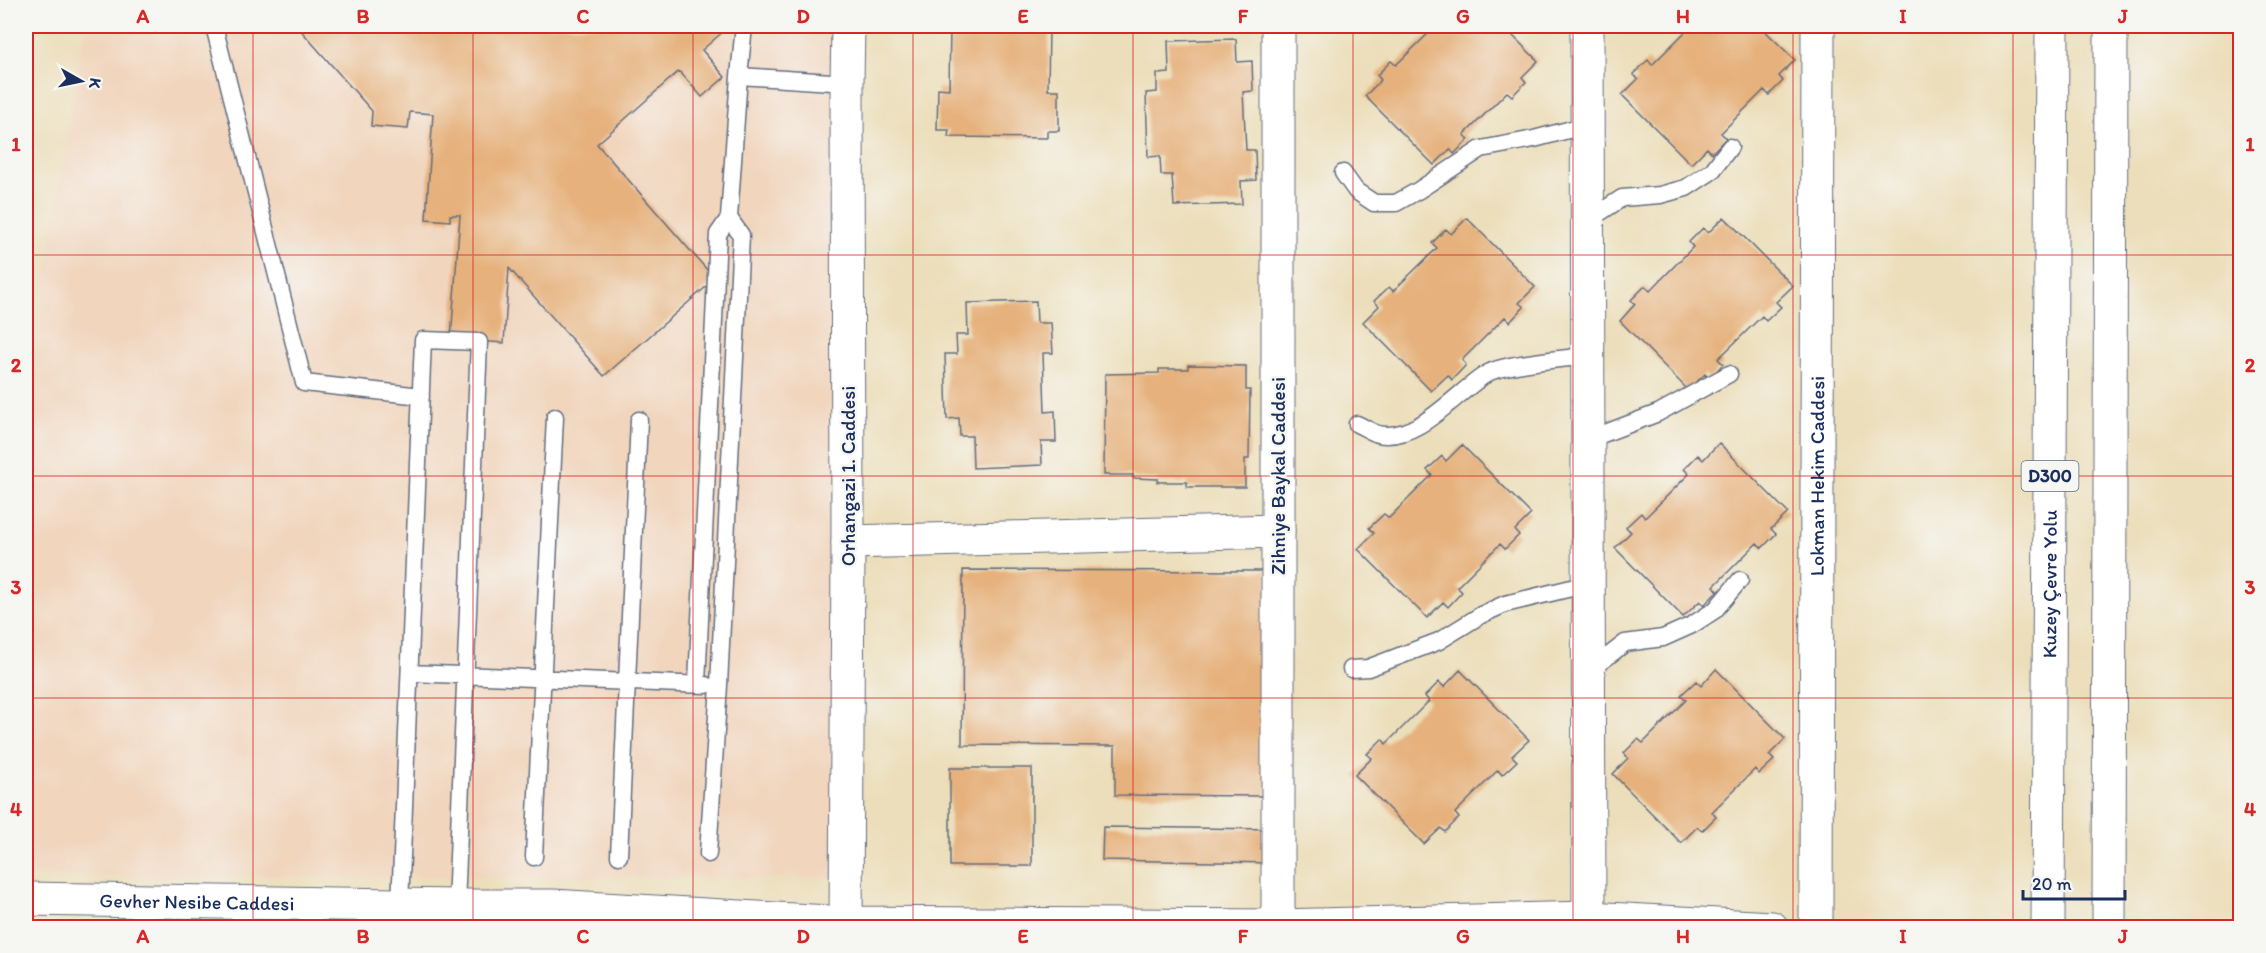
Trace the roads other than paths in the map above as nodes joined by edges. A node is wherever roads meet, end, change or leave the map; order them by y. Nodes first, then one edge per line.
1 (214, 26) edge
2 (744, 26) edge
3 (848, 26) edge
4 (1278, 26) edge
5 (1587, 26) edge
6 (1818, 26) edge
7 (2052, 26) edge
8 (2111, 26) edge
9 (739, 76) junction
10 (847, 82) junction
11 (1587, 125) junction
12 (1730, 147) dead end
13 (1343, 173) dead end
14 (729, 218) junction
15 (1587, 221) junction
16 (1587, 356) junction
17 (1729, 374) dead end
18 (421, 396) junction
19 (555, 417) dead end
20 (639, 420) dead end
21 (1357, 424) dead end
22 (1587, 440) junction
23 (1278, 531) junction
24 (848, 542) junction
25 (1740, 580) dead end
26 (1588, 584) junction
27 (1352, 669) dead end
28 (410, 672) junction
29 (1588, 672) junction
30 (465, 675) junction
31 (542, 678) junction
32 (627, 681) junction
33 (697, 684) junction
34 (719, 685) junction
35 (708, 854) dead end
36 (619, 856) dead end
37 (534, 857) dead end
38 (26, 898) edge
39 (400, 905) junction
40 (456, 906) junction
41 (248, 915) edge
42 (552, 917) edge
43 (1589, 923) edge
44 (846, 925) edge
45 (1278, 927) edge
46 (1772, 927) edge
47 (1816, 927) edge
48 (2048, 927) edge
49 (2109, 927) edge

1 - 18 lane
2 - 9 lane
3 - 10 main road, Orhangazi 1. Caddesi
4 - 23 main road, Zihniye Baykal Caddesi
5 - 11 main road
6 - 47 main road, Lokman Hekim Caddesi
7 - 48 main road, Kuzey Çevre Yolu / D300
8 - 49 main road
9 - 10 lane
9 - 14 lane
10 - 24 main road, Orhangazi 1. Caddesi
11 - 13 lane
11 - 15 main road
12 - 15 lane
14 - 33 lane
14 - 34 lane
15 - 16 main road
16 - 21 lane
16 - 22 main road
17 - 22 lane
18 - 28 lane
18 - 30 lane
19 - 31 lane
20 - 32 lane
22 - 26 main road
23 - 24 main road
23 - 45 main road, Zihniye Baykal Caddesi
24 - 44 main road, Orhangazi 1. Caddesi
25 - 29 lane
26 - 27 lane
26 - 29 main road
28 - 30 lane
28 - 39 lane
29 - 43 main road
30 - 31 lane
30 - 40 lane
31 - 32 lane
31 - 37 lane
32 - 33 lane
32 - 36 lane
33 - 34 lane
34 - 35 lane
38 - 41 main road, Gevher Nesibe Caddesi
39 - 40 main road, Gevher Nesibe Caddesi
39 - 41 main road, Gevher Nesibe Caddesi
40 - 42 main road, Gevher Nesibe Caddesi
42 - 44 main road, Gevher Nesibe Caddesi
43 - 45 main road, Gevher Nesibe Caddesi
43 - 46 main road, Gevher Nesibe Caddesi
44 - 45 main road, Gevher Nesibe Caddesi

